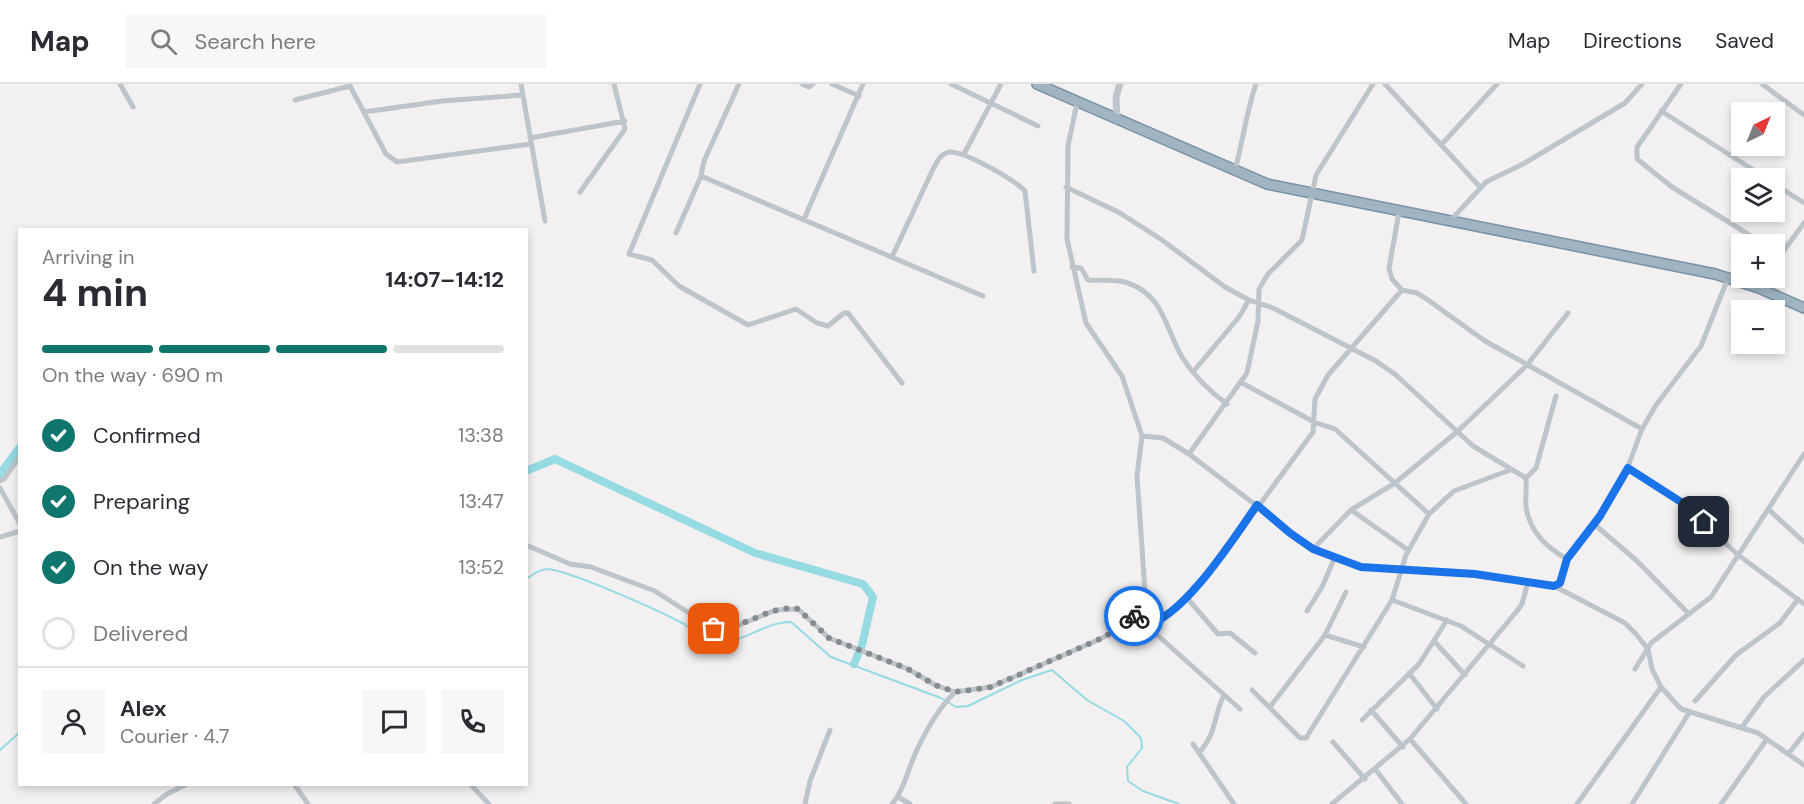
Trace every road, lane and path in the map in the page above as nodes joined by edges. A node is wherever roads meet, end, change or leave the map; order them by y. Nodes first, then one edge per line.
1 (120, 84) edge
2 (521, 84) edge
3 (614, 84) edge
4 (700, 84) edge
5 (739, 84) edge
6 (802, 84) edge
7 (813, 84) edge
8 (832, 84) edge
9 (863, 84) edge
10 (951, 84) edge
11 (1001, 84) edge
12 (1037, 84) edge
13 (1120, 84) edge
14 (1256, 84) edge
15 (1373, 84) edge
16 (1385, 84) edge
17 (1497, 84) edge
18 (1642, 84) edge
19 (1681, 84) edge
20 (1762, 84) edge
21 (350, 85) edge
22 (1771, 87) edge
23 (523, 95) junction
24 (859, 96) junction
25 (295, 100) dead end
26 (992, 103) junction
27 (1077, 103) junction
28 (134, 107) dead end
29 (1661, 111) junction
30 (364, 112) junction
31 (1804, 115) edge
32 (1117, 120) junction
33 (624, 121) junction
34 (1038, 126) dead end
35 (530, 141) junction
36 (1441, 145) junction
37 (964, 154) junction
38 (1750, 168) edge
39 (1235, 172) junction
40 (701, 176) junction
41 (1066, 187) junction
42 (1480, 187) junction
43 (1785, 191) edge
44 (580, 192) dead end
45 (1311, 195) junction
46 (1804, 203) edge
47 (1399, 212) junction
48 (804, 219) junction
49 (545, 221) dead end
50 (1449, 222) junction
51 (1804, 223) edge
52 (676, 233) dead end
53 (1748, 234) edge
54 (1785, 248) edge
55 (892, 256) junction
56 (1072, 267) junction
57 (1034, 271) dead end
58 (1728, 278) junction
59 (1731, 279) edge
60 (1759, 288) edge
61 (1402, 290) junction
62 (983, 296) dead end
63 (1249, 300) junction
64 (1257, 301) junction
65 (1804, 308) edge
66 (1568, 313) dead end
67 (1352, 348) junction
68 (1527, 365) junction
69 (1194, 372) junction
70 (902, 383) dead end
71 (1242, 383) junction
72 (1556, 396) dead end
73 (1227, 404) junction
74 (1314, 422) junction
75 (1642, 429) junction
76 (1458, 431) junction
77 (1142, 436) junction
78 (1189, 454) junction
79 (1804, 454) edge
80 (18, 459) edge
81 (1628, 468) junction
82 (1510, 470) junction
83 (1526, 478) junction
84 (0, 481) edge
85 (1395, 483) junction
86 (0, 488) edge
87 (1257, 505) junction
88 (1768, 509) junction
89 (1351, 510) junction
90 (1429, 514) junction
91 (18, 521) edge
92 (1594, 524) junction
93 (18, 532) edge
94 (0, 537) edge
95 (1804, 542) edge
96 (528, 546) edge
97 (1313, 549) junction
98 (1408, 550) junction
99 (1737, 554) junction
100 (1335, 557) junction
101 (1567, 559) junction
102 (1401, 569) junction
103 (1528, 582) junction
104 (1554, 586) junction
105 (1346, 592) dead end
106 (1187, 598) junction
107 (1798, 599) junction
108 (1392, 600) junction
109 (1804, 604) edge
110 (1307, 611) dead end
111 (1689, 614) junction
112 (1135, 615) junction
113 (1447, 620) junction
114 (1145, 625) junction
115 (1325, 635) junction
116 (1435, 642) junction
117 (1492, 644) junction
118 (1364, 647) junction
119 (1648, 649) junction
120 (1255, 653) dead end
121 (1804, 660) edge
122 (1523, 666) dead end
123 (1635, 669) dead end
124 (1409, 673) junction
125 (1466, 675) junction
126 (1661, 687) junction
127 (1251, 690) dead end
128 (955, 692) junction
129 (1224, 695) junction
130 (1695, 700) dead end
131 (1270, 707) junction
132 (1240, 709) dead end
133 (1437, 709) junction
134 (1371, 710) junction
135 (1689, 713) junction
136 (1362, 720) dead end
137 (1742, 727) junction
138 (830, 730) dead end
139 (1804, 734) edge
140 (1410, 739) junction
141 (1767, 739) junction
142 (1334, 742) dead end
143 (1193, 744) dead end
144 (1403, 747) junction
145 (1199, 753) junction
146 (1789, 753) junction
147 (1804, 765) edge
148 (1376, 770) junction
149 (1365, 779) junction
150 (183, 786) edge
151 (295, 786) edge
152 (472, 786) edge
153 (897, 797) junction
154 (906, 803) edge
155 (1635, 803) edge
156 (154, 804) edge
157 (308, 804) edge
158 (489, 804) edge
159 (805, 804) edge
160 (892, 804) edge
161 (1055, 804) edge
162 (1069, 804) edge
163 (1234, 804) edge
164 (1332, 804) edge
165 (1402, 804) edge
166 (1466, 804) edge
167 (1577, 804) edge
168 (1721, 804) edge

1 - 28 street
2 - 23 street
3 - 33 street
4 - 70 street
5 - 40 street
6 - 7 street
8 - 24 street
9 - 24 street
10 - 26 street
11 - 26 street
12 - 27 highway
13 - 32 street
14 - 39 street
15 - 45 street
16 - 36 street
17 - 36 street
18 - 42 street
19 - 29 street
20 - 22 street
21 - 25 street
21 - 30 street
22 - 31 street
23 - 30 street
23 - 35 street
24 - 48 street
26 - 34 street
26 - 37 street
27 - 32 highway
27 - 41 street
29 - 38 street
29 - 53 street
30 - 35 street
32 - 39 highway
33 - 35 street
33 - 44 street
35 - 49 street
36 - 42 street
37 - 55 street
37 - 57 street
39 - 45 highway
40 - 48 street
40 - 52 street
41 - 56 street
41 - 63 street
42 - 50 street
43 - 46 street
45 - 47 highway
45 - 64 street
47 - 50 highway
47 - 61 street
48 - 55 street
50 - 58 highway
51 - 54 street
55 - 62 street
56 - 69 street
56 - 77 street
58 - 59 highway
58 - 75 street
60 - 65 highway
61 - 67 street
61 - 68 street
63 - 64 street
63 - 69 street
64 - 67 street
64 - 71 street
66 - 68 street
67 - 74 street
67 - 76 street
68 - 75 street
68 - 76 street
69 - 73 street
71 - 73 street
71 - 74 street
72 - 83 street
73 - 78 street
74 - 85 street
74 - 87 street
75 - 81 street
76 - 82 street
76 - 85 street
77 - 78 street
77 - 112 street
78 - 87 street
79 - 88 street
80 - 84 street
81 - 92 street
81 - 99 street
82 - 83 street
82 - 90 street
83 - 101 street
85 - 89 street
85 - 90 street
86 - 91 street
87 - 97 street
87 - 106 street
88 - 95 street
88 - 99 street
89 - 97 street
89 - 98 street
90 - 98 street
92 - 101 street
92 - 111 street
93 - 94 street
96 - 128 street
97 - 100 street
98 - 102 street
99 - 107 street
99 - 111 street
100 - 102 street
100 - 110 street
101 - 104 street
102 - 103 street
102 - 108 street
103 - 104 street
103 - 117 street
104 - 119 street
105 - 115 street
106 - 114 street
106 - 120 street
107 - 109 street
107 - 130 street
108 - 113 street
108 - 118 street
111 - 119 street
112 - 114 street
112 - 128 street
113 - 116 street
113 - 117 street
114 - 129 street
115 - 118 street
115 - 131 street
116 - 124 street
116 - 125 street
117 - 122 street
117 - 125 street
118 - 131 street
119 - 123 street
119 - 126 street
121 - 137 street
124 - 133 street
124 - 134 street
125 - 133 street
126 - 135 street
126 - 167 street
127 - 131 street
128 - 153 street
129 - 132 street
129 - 145 street
133 - 140 street
134 - 136 street
134 - 144 street
135 - 137 street
135 - 155 street
137 - 141 street
138 - 159 street
139 - 146 street
140 - 144 street
140 - 166 street
141 - 146 street
141 - 168 street
142 - 149 street
143 - 145 street
144 - 148 street
145 - 163 street
146 - 147 street
148 - 149 street
148 - 165 street
149 - 164 street
150 - 156 street
151 - 157 street
152 - 158 street
153 - 154 street
153 - 160 street
161 - 162 street

